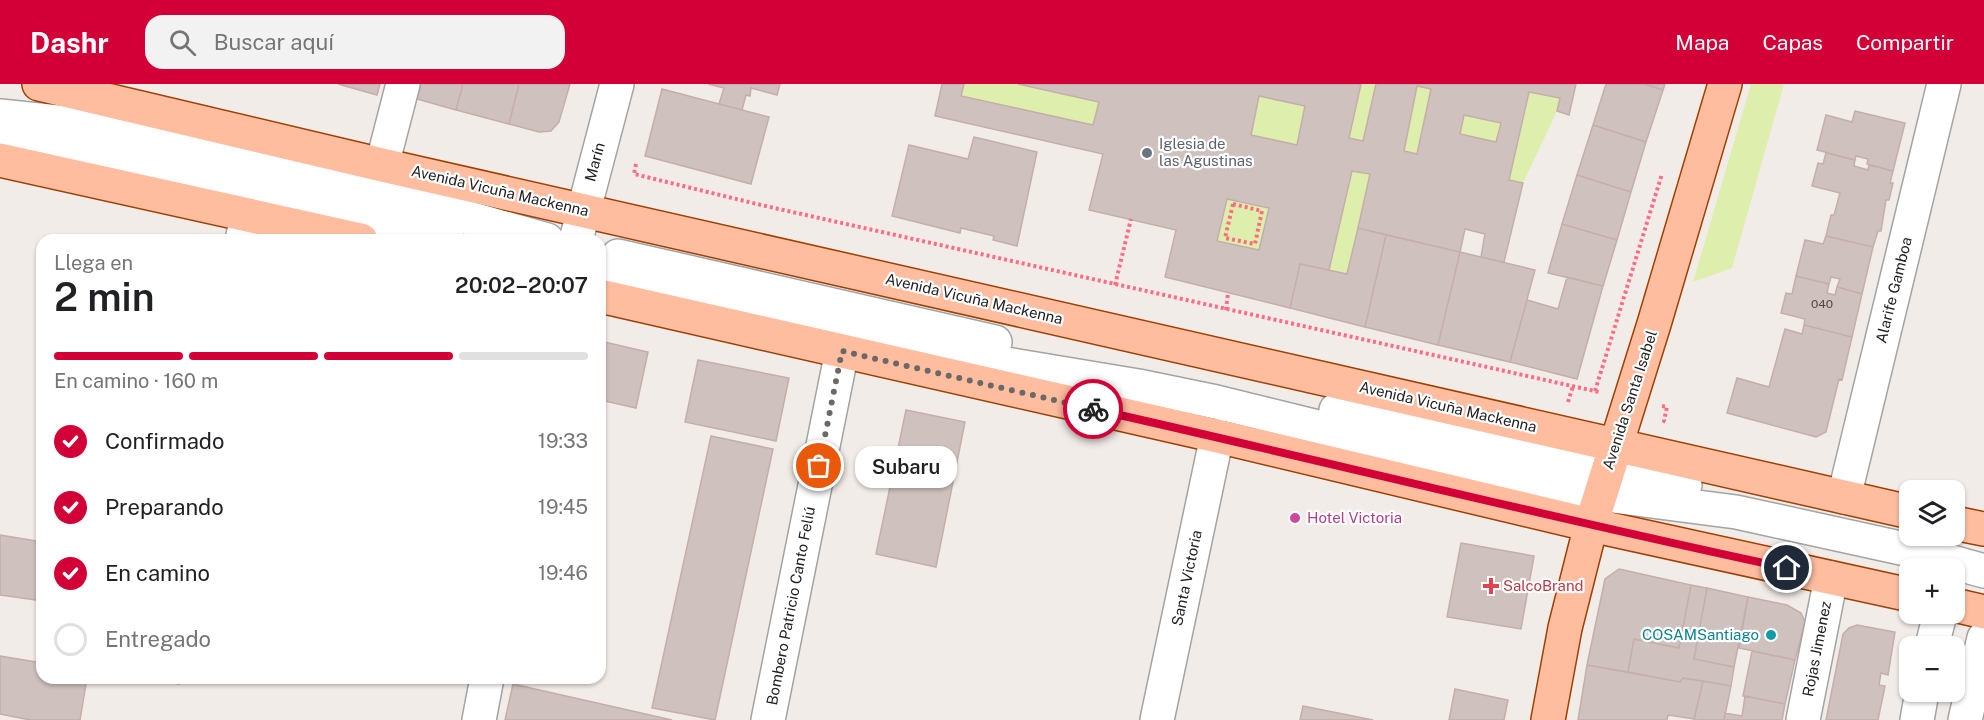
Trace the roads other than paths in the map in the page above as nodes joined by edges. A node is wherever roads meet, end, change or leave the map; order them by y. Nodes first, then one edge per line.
1 (403, 84) edge
2 (617, 84) edge
3 (1725, 84) edge
4 (1944, 84) edge
5 (48, 85) edge
6 (0, 116) edge
7 (0, 140) edge
8 (0, 159) edge
9 (382, 165) junction
10 (580, 225) edge
11 (245, 227) edge
12 (307, 234) edge
13 (422, 234) edge
14 (526, 234) edge
15 (606, 253) edge
16 (606, 276) edge
17 (606, 297) edge
18 (842, 351) junction
19 (1217, 436) junction
20 (1608, 470) junction
21 (1844, 497) junction
22 (1899, 510) edge
23 (1591, 525) junction
24 (1965, 526) edge
25 (1984, 530) edge
26 (1899, 531) edge
27 (1963, 546) edge
28 (1984, 551) edge
29 (1984, 571) edge
30 (1830, 578) junction
31 (1899, 593) edge
32 (1965, 608) edge
33 (1984, 612) edge
34 (1984, 638) edge
35 (486, 684) edge
36 (1920, 702) edge
37 (478, 720) edge
38 (768, 720) edge
39 (1157, 720) edge
40 (1548, 720) edge
41 (1803, 720) edge
42 (1917, 720) edge
43 (1965, 720) edge

1 - 9 street
2 - 10 street, Marín
3 - 20 main road, Avenida Santa Isabel
4 - 21 street, Alarife Gamboa
5 - 9 main road, Avenida Vicuña Mackenna
6 - 14 street
7 - 13 street
8 - 11 main road
9 - 10 main road, Avenida Vicuña Mackenna
10 - 20 main road, Avenida Vicuña Mackenna
11 - 12 main road
15 - 20 street
16 - 20 street
17 - 18 main road
18 - 19 main road
18 - 38 street, Bombero Patricio Canto Feliú
19 - 23 main road
19 - 39 street, Santa Victoria
20 - 21 main road, Avenida Vicuña Mackenna
20 - 23 main road, Avenida Santa Isabel
20 - 26 street
20 - 29 street
21 - 22 main road, Avenida Vicuña Mackenna
23 - 30 main road
23 - 40 main road, Avenida Santa Isabel
24 - 25 main road
27 - 28 street
30 - 31 main road
30 - 41 street, Rojas Jimenez
32 - 33 main road
34 - 43 street
35 - 37 street
36 - 42 street

